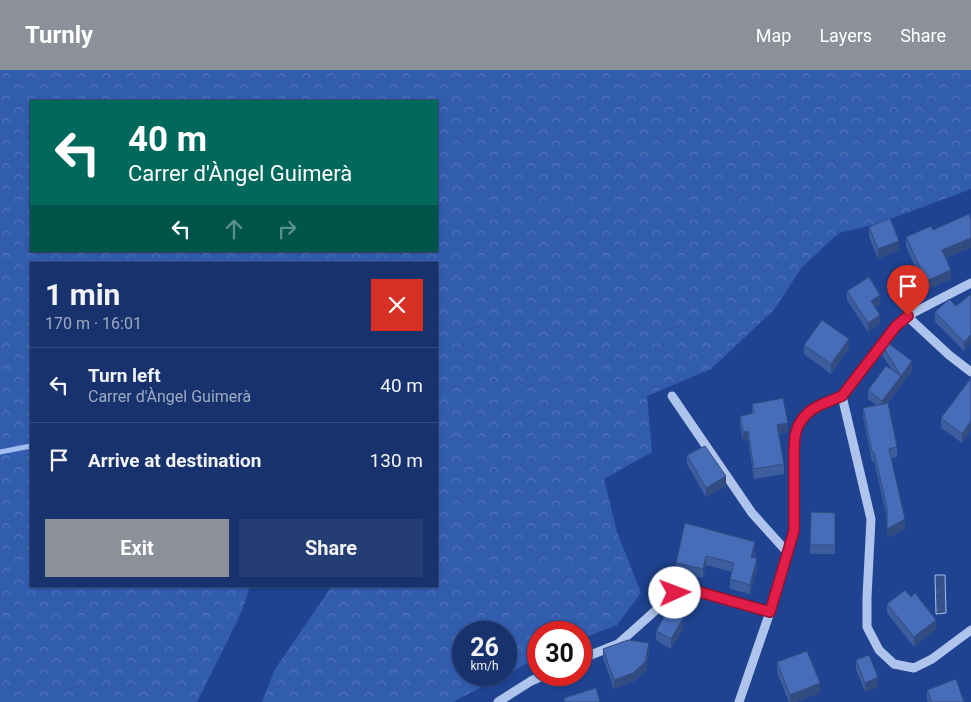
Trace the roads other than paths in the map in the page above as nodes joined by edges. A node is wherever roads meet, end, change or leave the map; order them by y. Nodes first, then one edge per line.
1 (971, 283) edge
2 (908, 316) junction
3 (971, 372) edge
4 (672, 396) dead end
5 (842, 396) junction
6 (788, 553) junction
7 (770, 612) junction
8 (971, 630) edge
9 (592, 655) edge
10 (527, 684) edge
11 (498, 702) edge
12 (739, 702) edge

1 - 2 street
2 - 3 street
2 - 5 street
4 - 6 street
5 - 6 street
5 - 8 street
6 - 7 street
7 - 9 street
7 - 12 street
10 - 11 street

